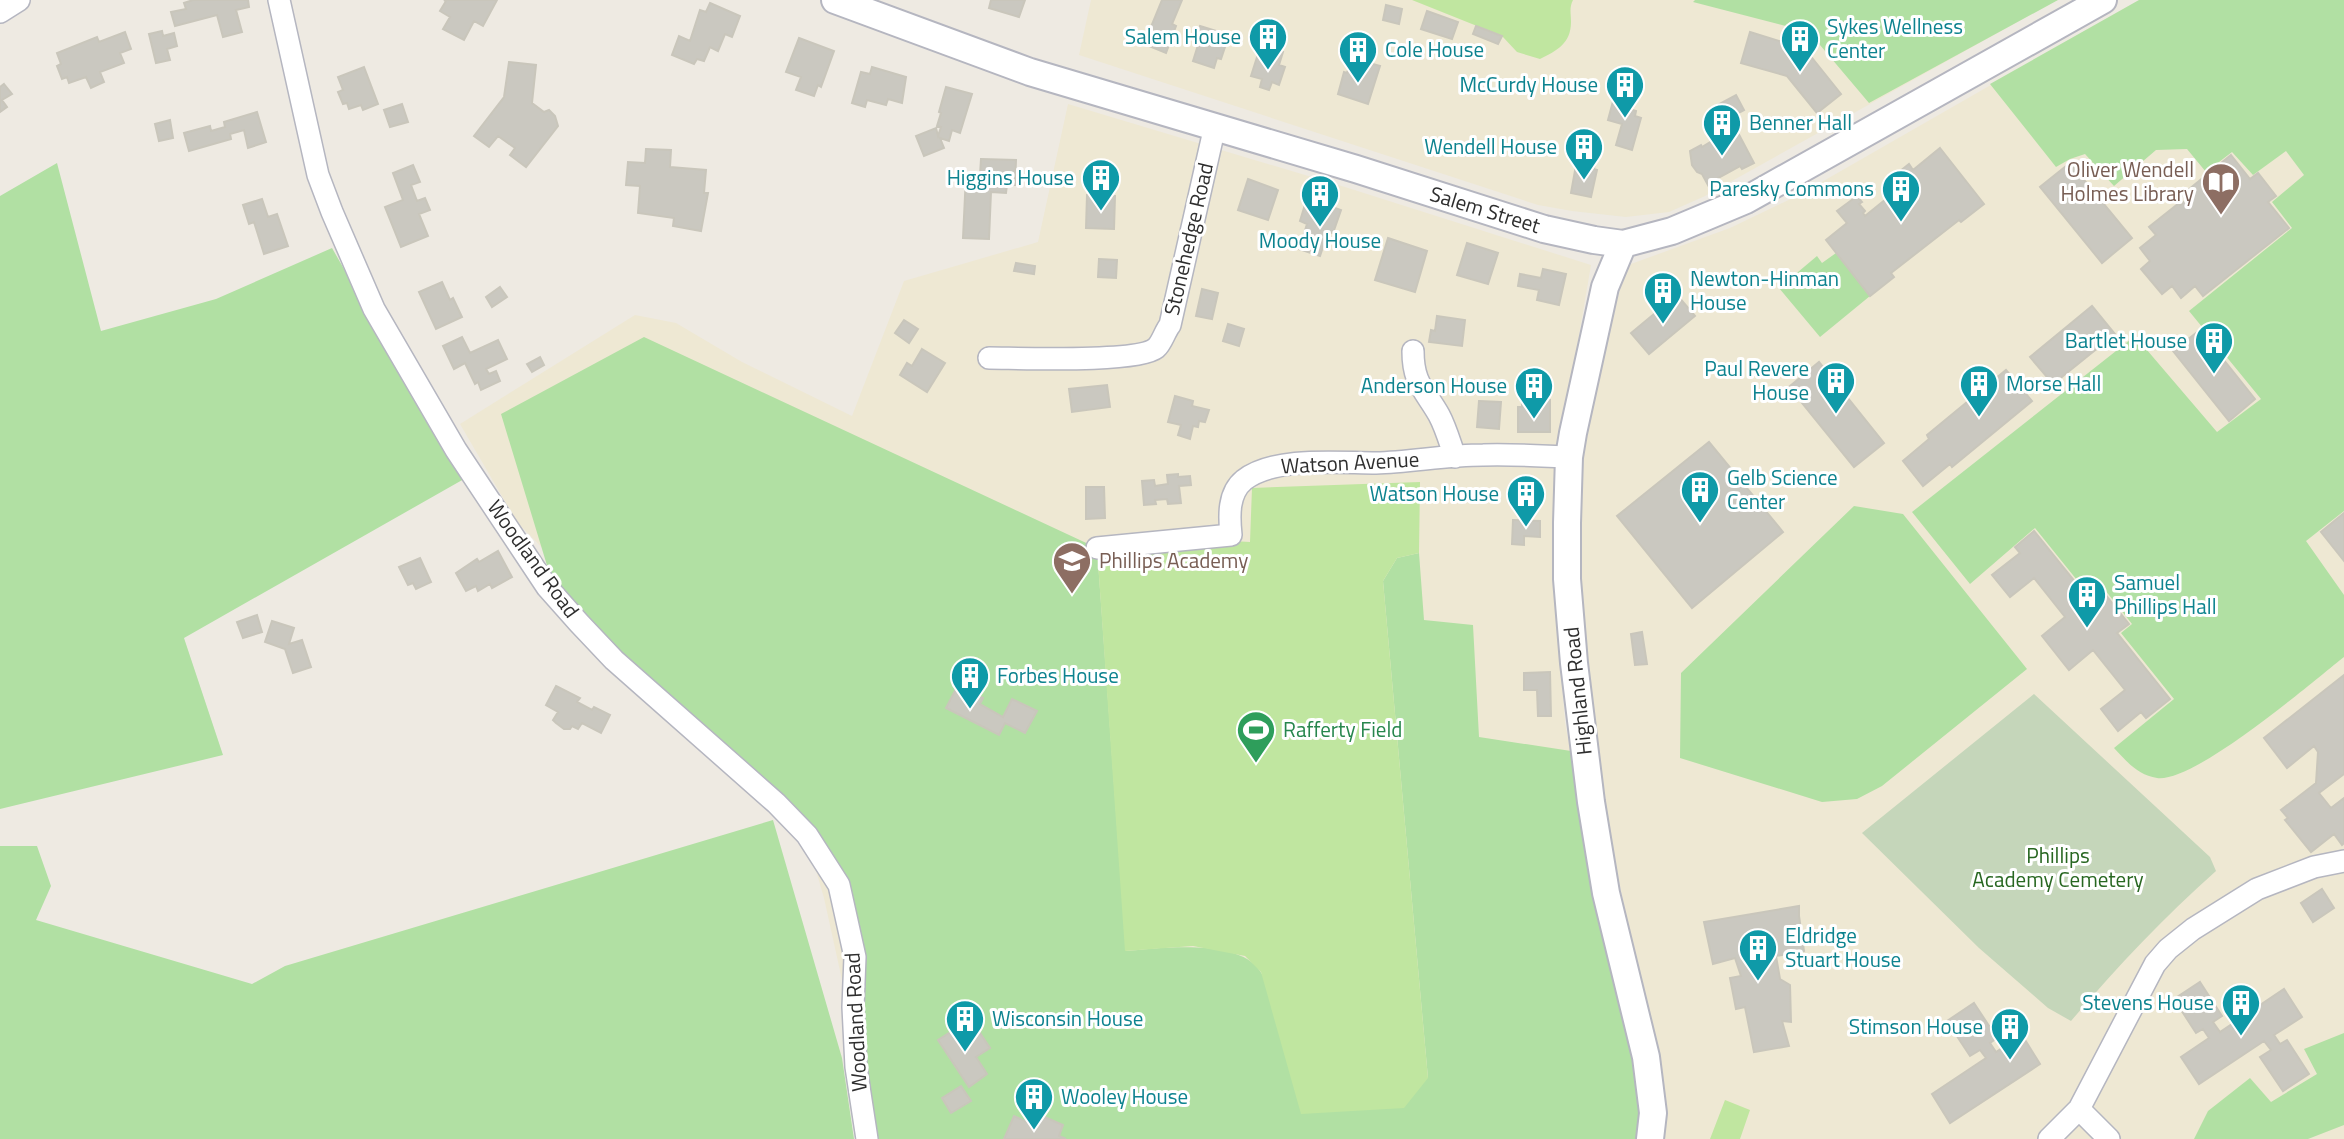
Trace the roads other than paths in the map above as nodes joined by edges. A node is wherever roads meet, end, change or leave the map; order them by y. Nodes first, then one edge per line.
1 (19, 0) edge
2 (279, 0) edge
3 (835, 0) edge
4 (2103, 0) edge
5 (0, 12) edge
6 (1216, 126) junction
7 (1623, 244) junction
8 (1413, 351) dead end
9 (989, 358) dead end
10 (1455, 457) junction
11 (1569, 457) junction
12 (1097, 548) dead end
13 (2344, 861) edge
14 (2079, 1109) junction
15 (867, 1139) edge
16 (1650, 1139) edge
17 (2049, 1139) edge
18 (2109, 1139) edge

1 - 5 street
2 - 15 street, Woodland Road
3 - 6 street, Salem Street
4 - 7 street, Salem Street
6 - 7 street, Salem Street
6 - 9 street, Stonehedge Road
7 - 11 street, Highland Road
8 - 10 street
10 - 11 street, Watson Avenue
10 - 12 street, Watson Avenue
11 - 16 street, Highland Road
13 - 14 street
14 - 17 street
14 - 18 street

